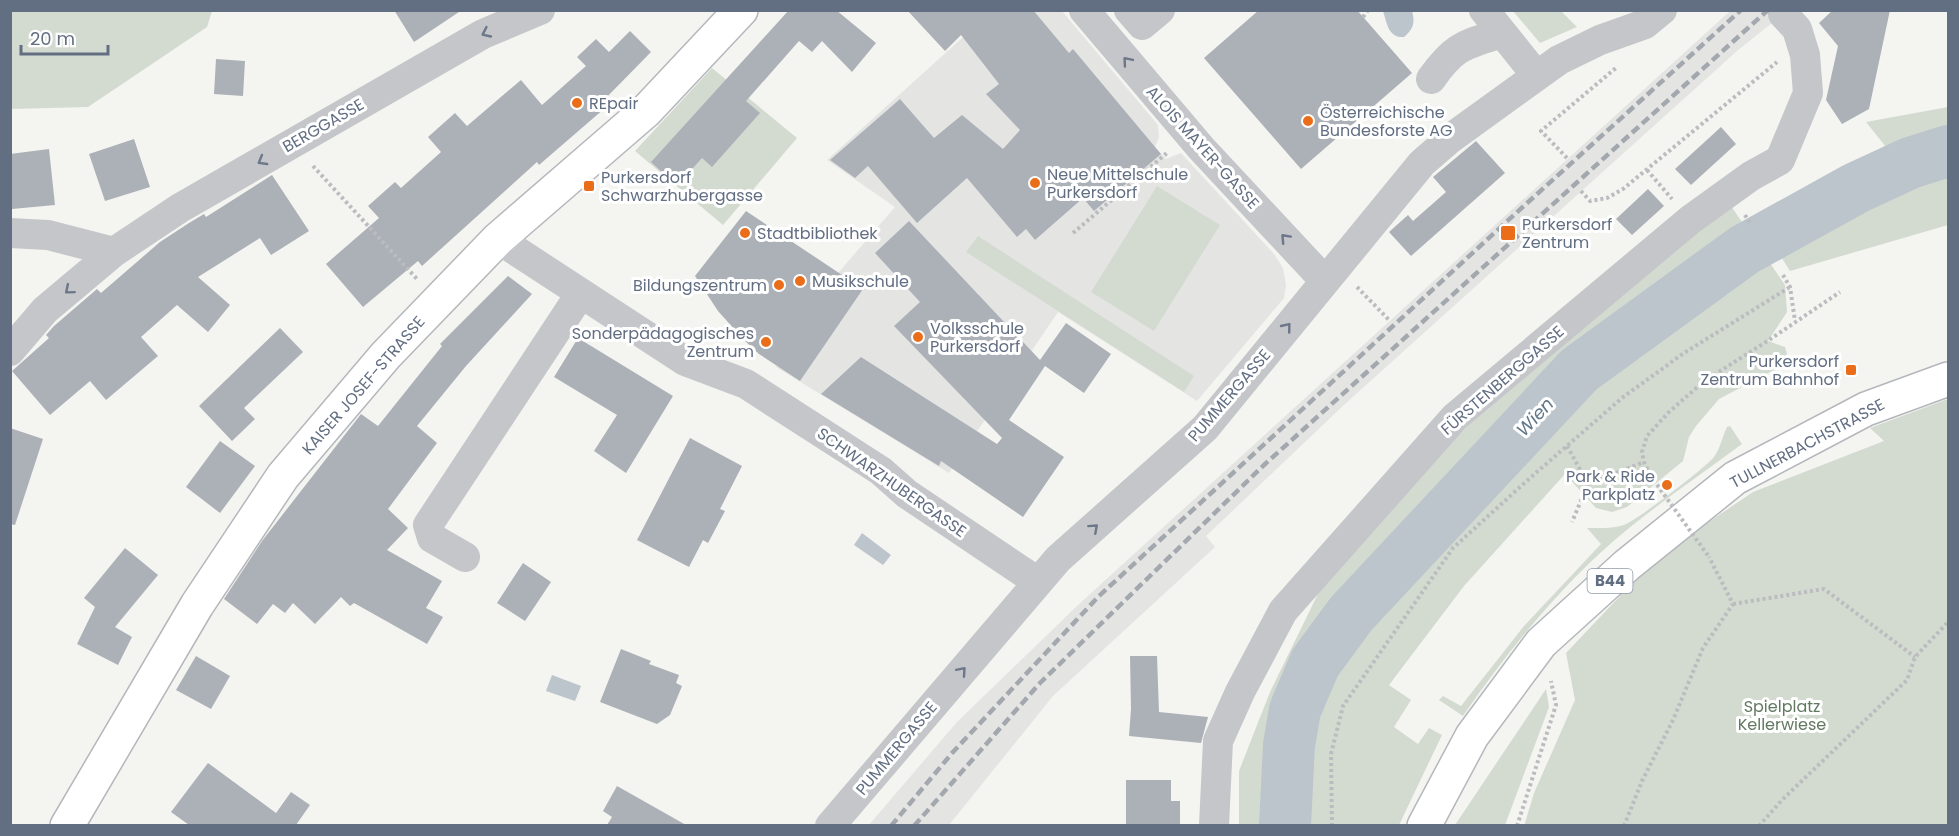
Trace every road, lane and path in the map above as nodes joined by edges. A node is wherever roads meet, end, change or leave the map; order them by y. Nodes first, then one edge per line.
1 (540, 10) edge
2 (741, 10) edge
3 (1129, 10) edge
4 (1160, 10) edge
5 (1368, 10) edge
6 (1662, 10) edge
7 (1088, 12) edge
8 (1783, 14) dead end
9 (1363, 17) dead end
10 (1493, 22) edge
11 (1801, 42) junction
12 (1622, 62) dead end
13 (1536, 75) junction
14 (1431, 79) dead end
15 (1189, 134) junction
16 (292, 144) junction
17 (1567, 158) dead end
18 (1647, 170) junction
19 (1581, 190) dead end
20 (1664, 190) dead end
21 (1745, 215) dead end
22 (1750, 223) dead end
23 (10, 233) edge
24 (1073, 234) dead end
25 (498, 238) junction
26 (114, 252) junction
27 (1783, 275) dead end
28 (416, 278) dead end
29 (1325, 281) junction
30 (1790, 287) junction
31 (1840, 292) dead end
32 (581, 293) junction
33 (1363, 294) dead end
34 (1389, 320) dead end
35 (1795, 321) junction
36 (10, 351) edge
37 (1948, 379) edge
38 (1567, 446) junction
39 (1644, 462) junction
40 (1588, 484) junction
41 (1572, 522) dead end
42 (465, 557) dead end
43 (1038, 582) junction
44 (1733, 604) junction
45 (1948, 622) edge
46 (1541, 643) junction
47 (1916, 657) junction
48 (67, 825) edge
49 (830, 825) edge
50 (1214, 825) edge
51 (1332, 825) edge
52 (1424, 825) edge
53 (1517, 825) edge
54 (1624, 825) edge
55 (1759, 825) edge

1 -> 16 street, BERGGASSE
2 - 25 main road, KAISER JOSEF-STRASSE
3 - 4 street
5 - 9 path
6 - 13 street, PUMMERGASSE
15 -> 7 street, ALOIS MAYER-GASSE
8 - 11 street, FÜRSTENBERGGASSE
10 - 13 street
10 - 14 street
11 - 18 path
11 - 50 street, FÜRSTENBERGGASSE
12 - 17 path
13 - 29 street, PUMMERGASSE
15 - 24 path
29 -> 15 street, ALOIS MAYER-GASSE
16 -> 26 street, BERGGASSE
16 - 28 path
18 - 19 path
18 - 20 path
21 - 22 path
23 - 26 street
25 - 32 street, SCHWARZHUBERGASSE
25 - 48 main road, KAISER JOSEF-STRASSE
26 -> 36 street, BERGGASSE
27 - 30 path
43 -> 29 street, PUMMERGASSE
30 - 35 path
30 - 38 path
31 - 35 path
32 - 42 street
32 - 43 street, SCHWARZHUBERGASSE
33 - 34 path
35 - 39 path
37 - 46 main road, TULLNERBACHSTRASSE / B44
38 - 40 path
38 - 51 path
39 - 40 path
39 - 44 path, bridge
40 - 41 path
49 -> 43 street, PUMMERGASSE
44 - 47 path
44 - 54 path
45 - 47 path
46 - 52 main road, TULLNERBACHSTRASSE / B44
46 - 53 path
47 - 55 path

